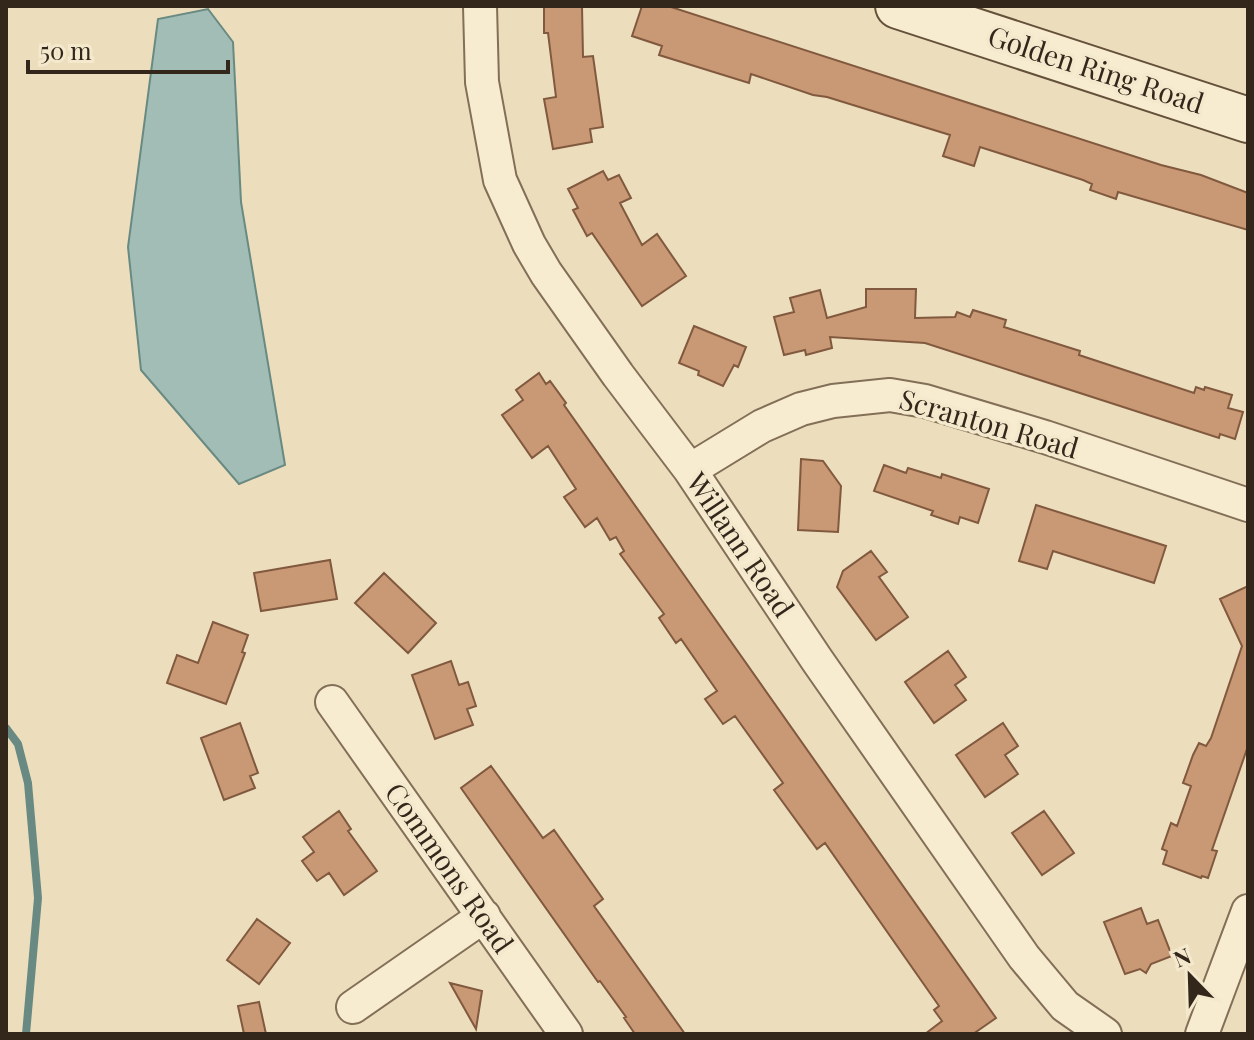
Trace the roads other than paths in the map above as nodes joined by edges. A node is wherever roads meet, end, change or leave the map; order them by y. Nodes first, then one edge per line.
1 (480, 6) edge
2 (898, 6) edge
3 (1248, 120) edge
4 (690, 470) junction
5 (1248, 505) edge
6 (332, 702) dead end
7 (1248, 911) edge
8 (484, 916) junction
9 (353, 1007) dead end
10 (566, 1034) edge
11 (1105, 1034) edge
12 (1202, 1034) edge

1 - 4 street, Willann Road
2 - 3 street, Golden Ring Road
4 - 5 street, Scranton Road
4 - 11 street, Willann Road
6 - 8 street, Commons Road
7 - 12 street
8 - 9 street
8 - 10 street, Commons Road

